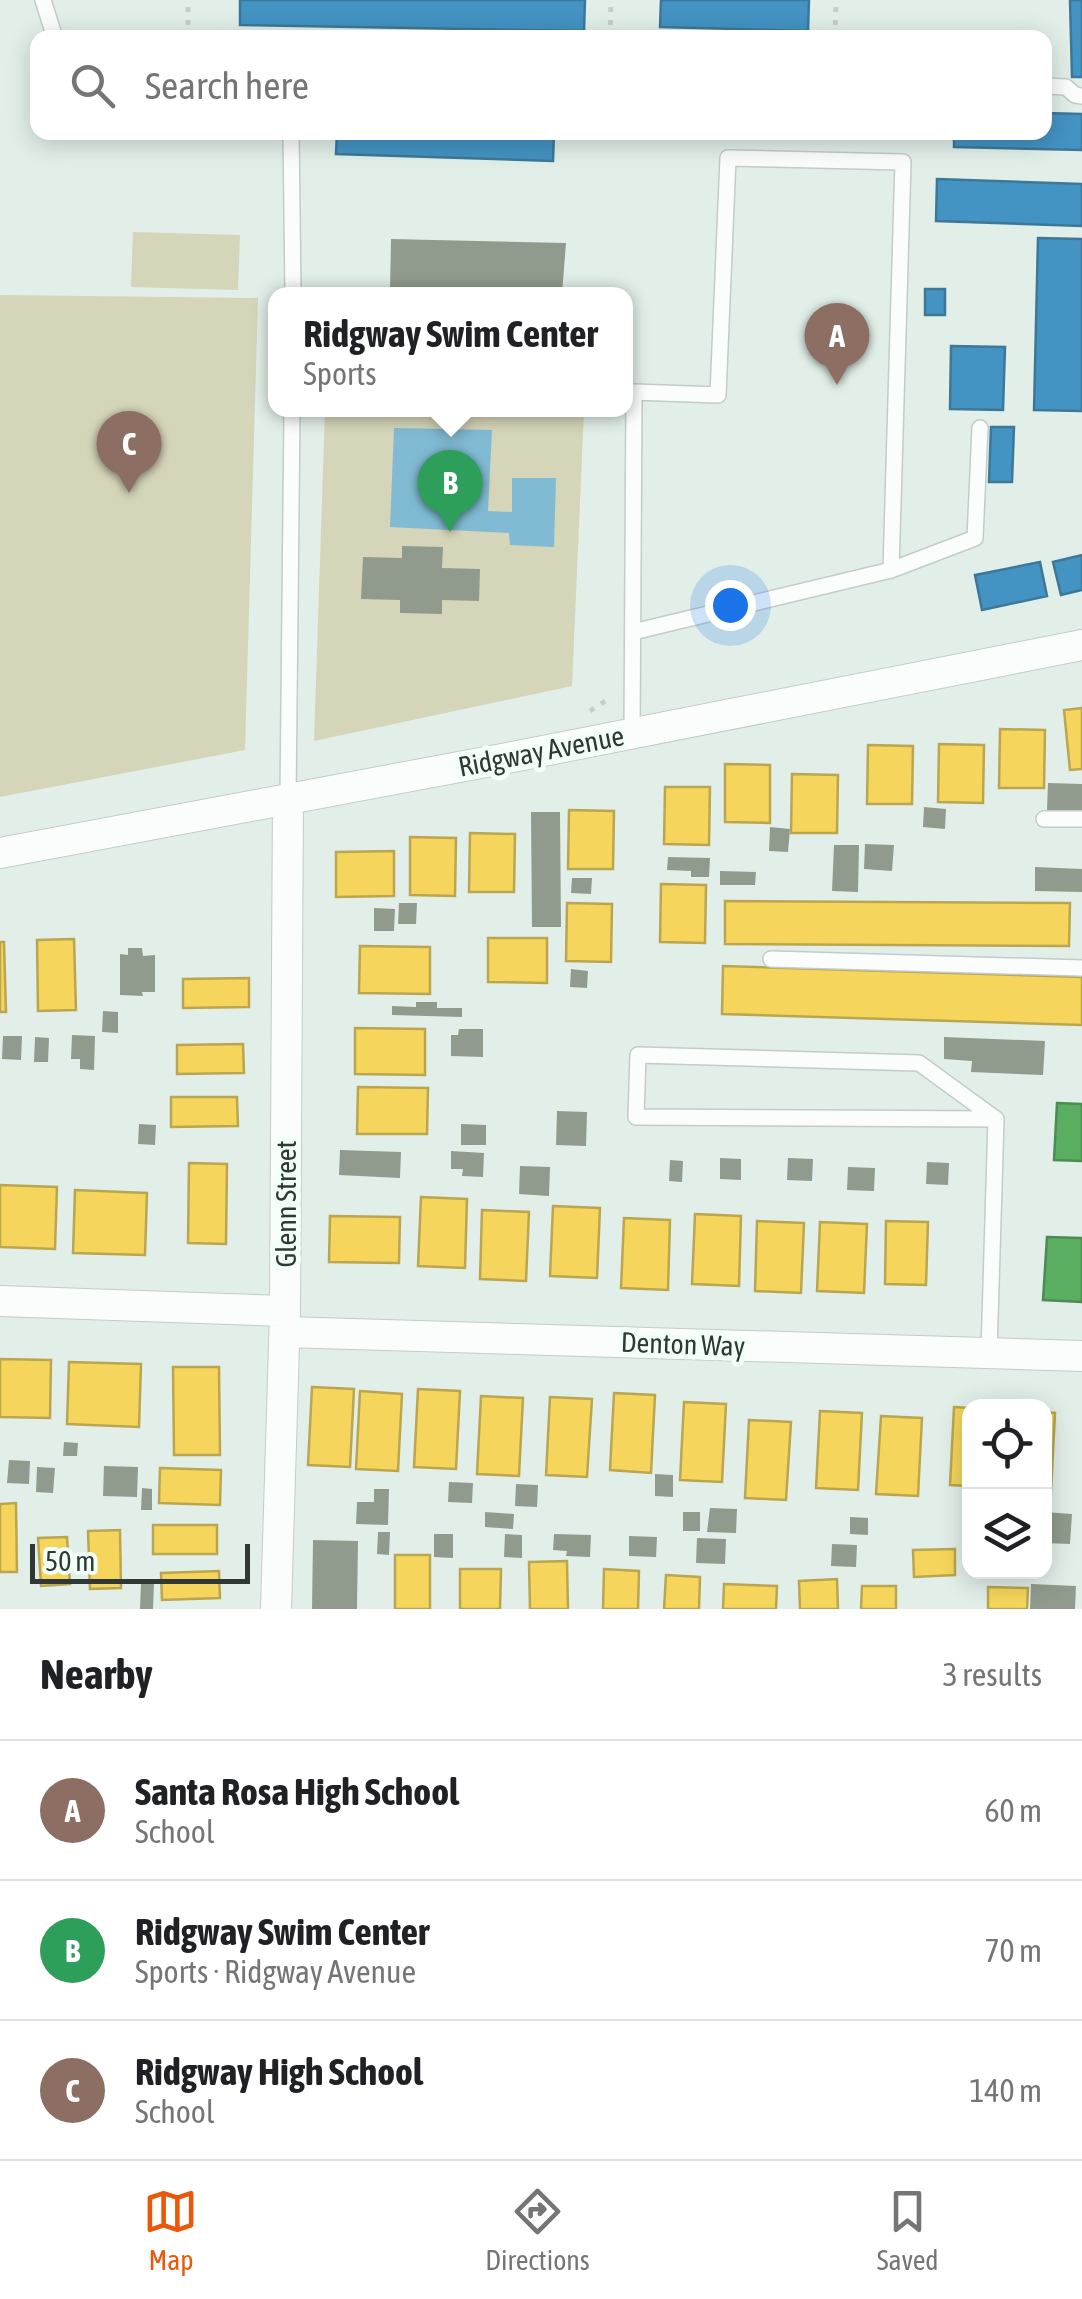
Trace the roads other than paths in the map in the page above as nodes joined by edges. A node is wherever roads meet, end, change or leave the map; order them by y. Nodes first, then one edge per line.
1 (44, 0) edge
2 (53, 30) edge
3 (1052, 86) edge
4 (1082, 96) edge
5 (291, 140) edge
6 (293, 287) edge
7 (292, 417) edge
8 (980, 428) dead end
9 (891, 570) junction
10 (633, 632) junction
11 (1082, 645) edge
12 (632, 734) junction
13 (288, 799) junction
14 (1044, 819) dead end
15 (1082, 820) edge
16 (0, 853) edge
17 (771, 958) dead end
18 (1082, 968) edge
19 (996, 1119) junction
20 (0, 1301) edge
21 (285, 1322) junction
22 (989, 1353) junction
23 (1082, 1356) edge
24 (276, 1609) edge

1 - 2 lane
3 - 4 lane
5 - 6 lane
7 - 13 lane
8 - 9 lane
9 - 10 lane
9 - 10 lane
10 - 12 lane
11 - 12 street, Ridgway Avenue
12 - 13 street, Ridgway Avenue
13 - 16 street, Ridgway Avenue
13 - 21 street, Glenn Street
14 - 15 lane
17 - 18 lane
19 - 19 lane
19 - 22 lane
20 - 21 street, Denton Way
21 - 22 street, Denton Way
21 - 24 street, Glenn Street
22 - 23 street, Denton Way

